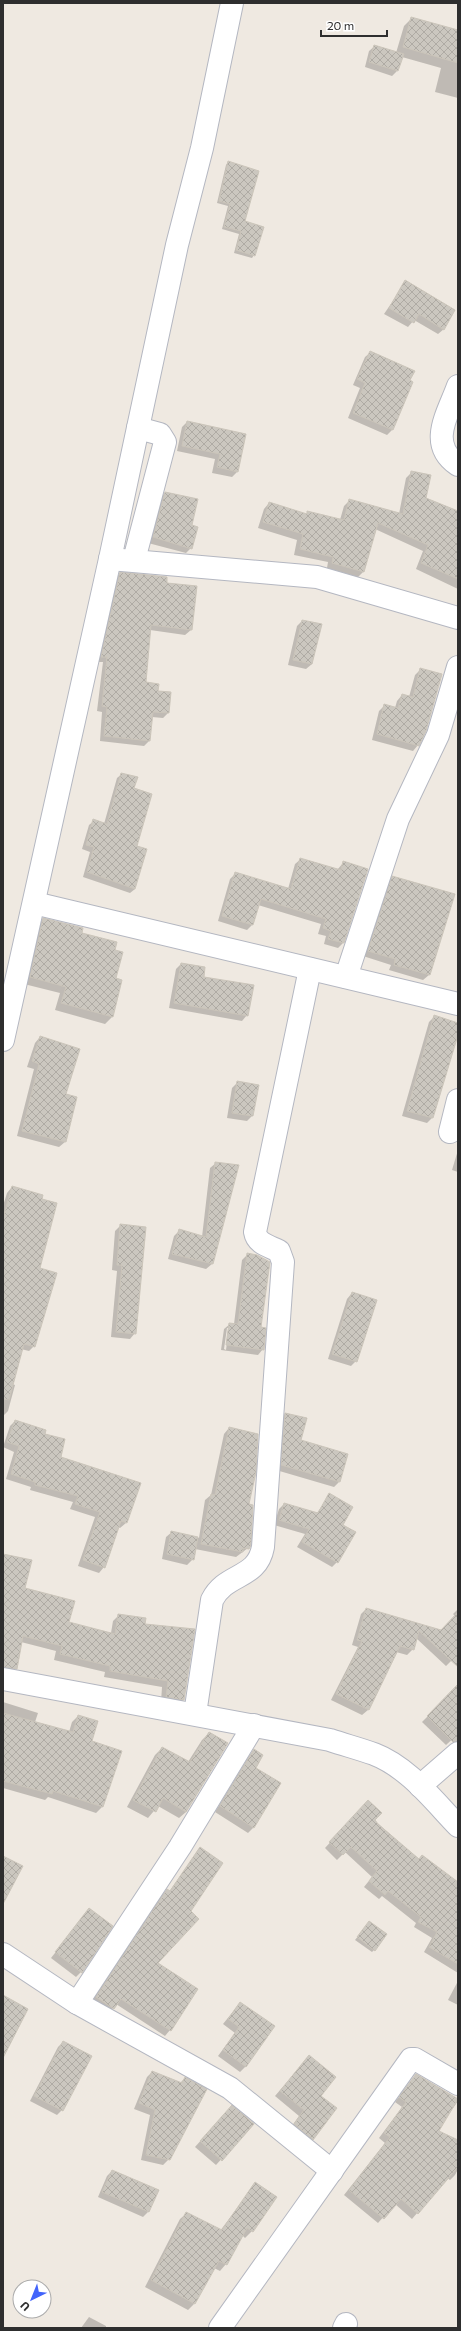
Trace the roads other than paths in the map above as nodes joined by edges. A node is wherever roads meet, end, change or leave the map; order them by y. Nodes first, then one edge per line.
1 (232, 3) edge
2 (458, 386) edge
3 (138, 428) junction
4 (458, 465) edge
5 (110, 559) junction
6 (134, 560) junction
7 (458, 618) edge
8 (458, 667) edge
9 (34, 903) junction
10 (310, 969) junction
11 (346, 977) junction
12 (458, 1004) edge
13 (3, 1040) edge
14 (458, 1100) edge
15 (450, 1132) dead end
16 (3, 1679) edge
17 (195, 1714) junction
18 (254, 1725) junction
19 (458, 1753) edge
20 (420, 1786) junction
21 (458, 1826) edge
22 (3, 1954) edge
23 (77, 2003) junction
24 (458, 2084) edge
25 (332, 2171) junction
26 (220, 2328) edge

1 - 3 street
2 - 4 street
3 - 5 street
3 - 6 street
5 - 6 street
5 - 9 street
6 - 7 street
8 - 11 street
9 - 10 street
9 - 13 street
10 - 11 street
10 - 17 street
11 - 12 street
14 - 15 street
16 - 17 street
17 - 18 street
18 - 20 street
18 - 23 street
19 - 20 street
20 - 21 street
22 - 23 street
23 - 25 street
24 - 25 street
25 - 26 street

